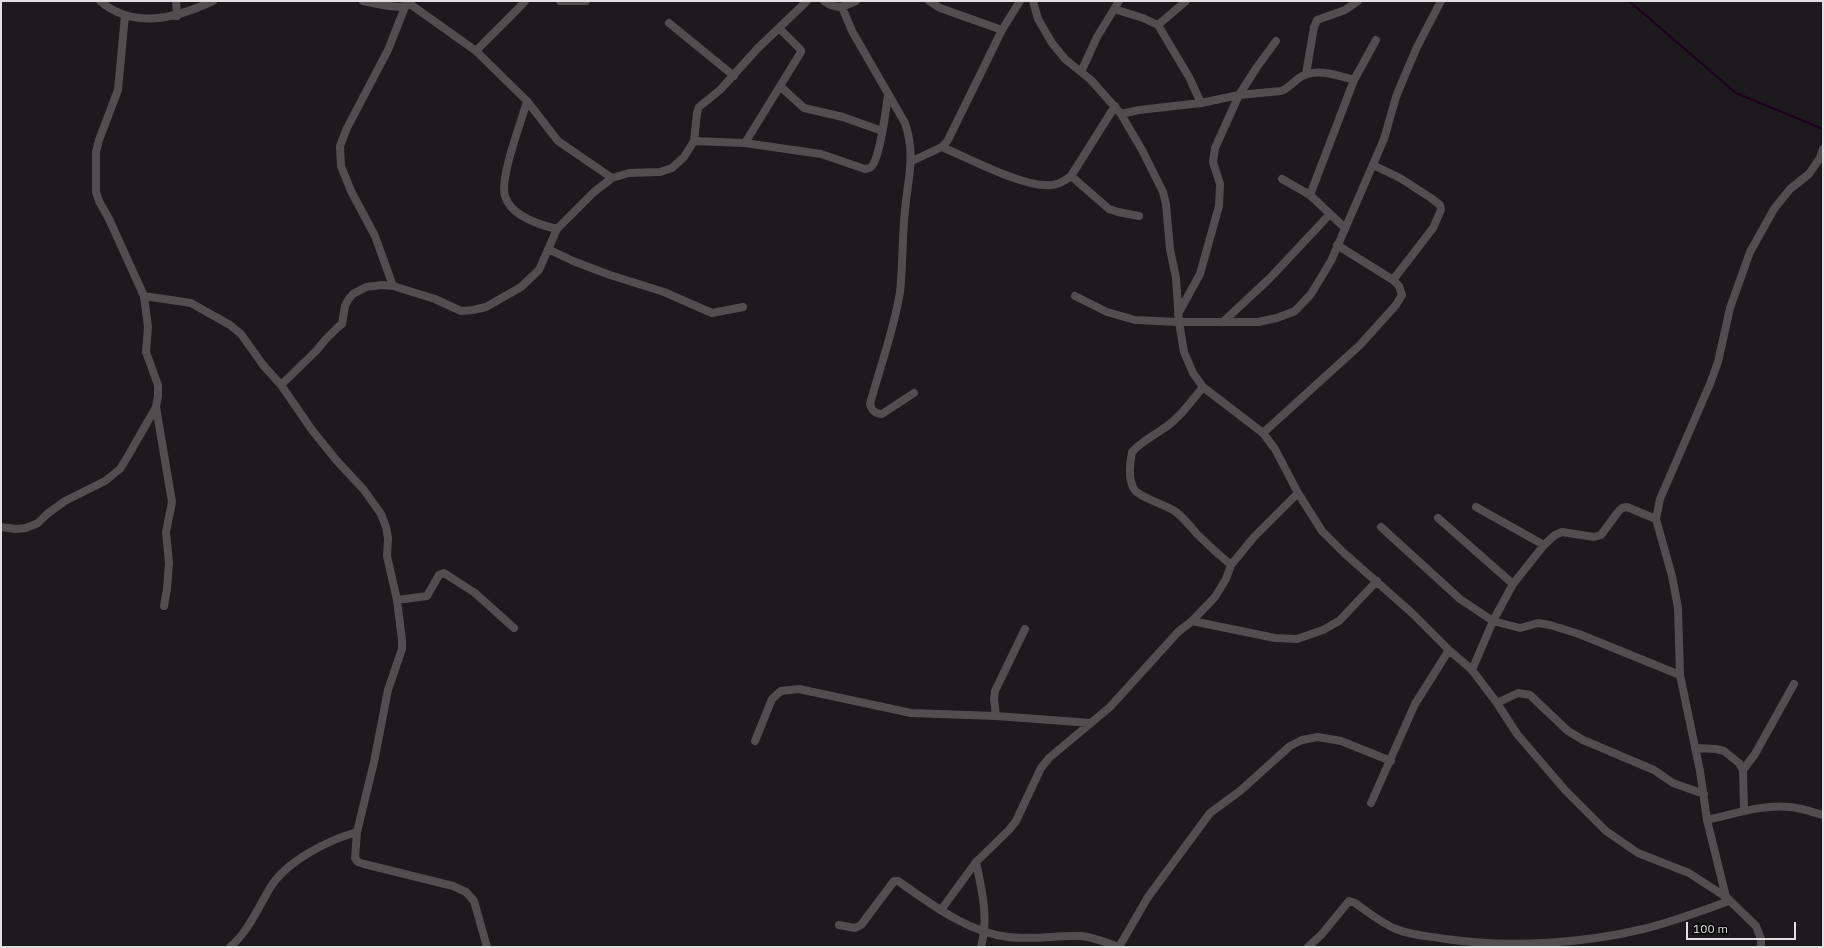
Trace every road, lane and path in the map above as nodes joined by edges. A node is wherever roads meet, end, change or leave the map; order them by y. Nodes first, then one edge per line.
1 (100, 1) edge
2 (176, 1) edge
3 (213, 1) edge
4 (363, 1) edge
5 (525, 1) edge
6 (560, 1) edge
7 (586, 1) edge
8 (807, 1) edge
9 (824, 1) edge
10 (856, 1) edge
11 (929, 1) edge
12 (1020, 1) edge
13 (1033, 1) edge
14 (1119, 1) edge
15 (1186, 1) edge
16 (1358, 1) edge
17 (1442, 1) edge
18 (410, 4) edge
19 (842, 7) junction
20 (1114, 9) junction
21 (125, 15) junction
22 (178, 16) junction
23 (669, 23) dead end
24 (1158, 25) junction
25 (779, 28) junction
26 (1002, 30) junction
27 (1376, 40) dead end
28 (1276, 41) dead end
29 (476, 51) junction
30 (1081, 72) junction
31 (1306, 74) junction
32 (734, 76) junction
33 (1354, 80) junction
34 (781, 87) junction
35 (888, 95) junction
36 (1239, 96) junction
37 (528, 101) junction
38 (1201, 103) junction
39 (1115, 106) junction
40 (1121, 114) junction
41 (882, 131) junction
42 (694, 141) junction
43 (745, 143) junction
44 (942, 147) junction
45 (1823, 149) edge
46 (912, 161) junction
47 (1373, 165) junction
48 (1071, 176) junction
49 (612, 178) junction
50 (1282, 179) dead end
51 (1310, 195) junction
52 (1330, 214) junction
53 (1139, 216) dead end
54 (1345, 228) junction
55 (557, 229) junction
56 (1337, 245) junction
57 (548, 249) junction
58 (1393, 280) junction
59 (393, 286) junction
60 (144, 296) junction
61 (1075, 296) dead end
62 (743, 307) dead end
63 (1178, 318) junction
64 (1223, 322) junction
65 (281, 385) junction
66 (1203, 387) junction
67 (914, 392) dead end
68 (156, 407) junction
69 (1263, 433) junction
70 (1298, 493) junction
71 (1476, 507) dead end
72 (1438, 518) dead end
73 (1656, 519) junction
74 (1381, 526) dead end
75 (1, 527) edge
76 (1544, 545) junction
77 (1231, 565) junction
78 (1377, 581) junction
79 (1513, 584) junction
80 (397, 600) junction
81 (164, 606) dead end
82 (1192, 621) junction
83 (1493, 622) junction
84 (514, 628) dead end
85 (1025, 629) dead end
86 (1448, 650) junction
87 (1472, 670) junction
88 (1680, 675) junction
89 (1794, 684) dead end
90 (1497, 703) junction
91 (996, 716) junction
92 (1091, 723) junction
93 (755, 740) dead end
94 (1695, 748) junction
95 (1391, 761) junction
96 (1743, 770) junction
97 (1704, 794) junction
98 (1371, 803) dead end
99 (1744, 811) junction
100 (1823, 815) edge
101 (1707, 820) junction
102 (357, 832) junction
103 (976, 862) junction
104 (1728, 899) junction
105 (941, 910) junction
106 (839, 925) dead end
107 (985, 933) junction
108 (230, 947) edge
109 (487, 947) edge
110 (981, 947) edge
111 (1119, 947) edge
112 (1308, 947) edge
113 (1761, 947) edge

1 - 21 street
2 - 22 street
3 - 22 street
4 - 18 street
5 - 29 street
6 - 7 street
8 - 25 street
9 - 19 street
10 - 19 street
11 - 26 street
12 - 26 street
13 - 30 street
14 - 20 street
15 - 24 street
16 - 31 street
17 - 47 street
18 - 29 street
18 - 59 street
19 - 35 street
20 - 24 street
20 - 30 street
21 - 22 street
21 - 60 street
23 - 32 street
24 - 38 street
25 - 32 street
25 - 34 street
26 - 44 street
27 - 33 street
28 - 36 street
29 - 37 street
30 - 39 street
31 - 33 street
31 - 36 street
32 - 42 street
33 - 51 street
34 - 41 street
34 - 43 street
35 - 41 street
35 - 46 street
36 - 38 street
36 - 63 street
37 - 49 street
37 - 55 street
38 - 40 street
39 - 40 street
39 - 48 street
40 - 63 street
41 - 43 street
42 - 43 street
42 - 49 street
44 - 46 street
44 - 48 street
45 - 73 street
46 - 67 street
47 - 54 street
47 - 58 street
48 - 53 street
49 - 55 street
50 - 51 street
51 - 52 street
52 - 54 street
52 - 64 street
54 - 56 street
55 - 57 street
56 - 58 street
56 - 64 street
57 - 59 street
57 - 62 street
58 - 69 street
59 - 65 street
60 - 65 street
60 - 68 street
61 - 63 street
63 - 64 street
63 - 66 street
65 - 80 street
66 - 69 street
66 - 77 street
68 - 75 street
68 - 81 street
69 - 70 street
70 - 77 street
70 - 78 street
71 - 76 street
72 - 79 street
73 - 76 street
73 - 88 street
74 - 83 street
76 - 79 street
77 - 82 street
78 - 82 street
78 - 86 street
79 - 83 street
80 - 84 street
80 - 102 street
82 - 92 street
83 - 87 street
83 - 88 street
85 - 91 street
86 - 87 street
86 - 95 street
87 - 90 street
88 - 94 street
89 - 96 street
90 - 97 street
90 - 104 street
91 - 92 street
91 - 93 street
92 - 103 street
94 - 96 street
94 - 97 street
95 - 98 street
95 - 111 street
96 - 99 street
97 - 101 street
99 - 100 street
99 - 101 street
101 - 104 street
102 - 108 street
102 - 109 street
103 - 105 street
103 - 107 street
104 - 112 street
104 - 113 street
105 - 106 street
105 - 107 street
107 - 110 street
107 - 111 street

